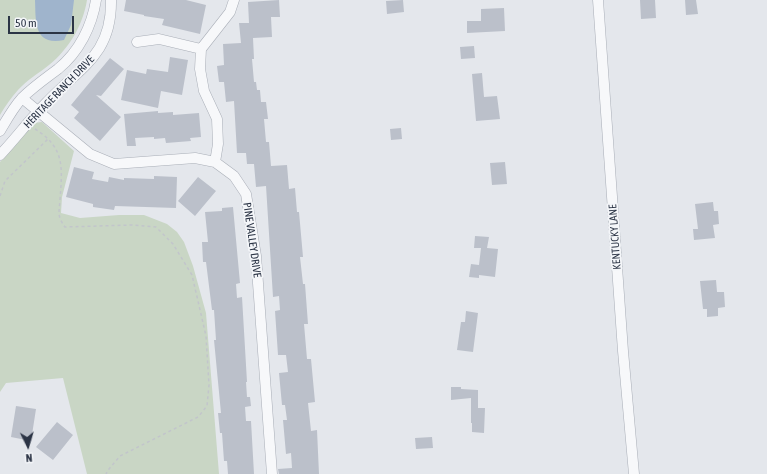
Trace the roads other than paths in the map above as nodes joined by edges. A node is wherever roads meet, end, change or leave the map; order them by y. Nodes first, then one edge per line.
1 (96, 0) edge
2 (111, 0) edge
3 (234, 0) edge
4 (598, 0) edge
5 (137, 42) dead end
6 (201, 49) junction
7 (22, 98) junction
8 (38, 111) junction
9 (0, 131) edge
10 (0, 155) edge
11 (215, 162) junction
12 (272, 474) edge
13 (634, 474) edge

1 - 7 street, HERITAGE RANCH DRIVE
2 - 8 street, HERITAGE RANCH DRIVE
3 - 6 street
4 - 13 street, KENTUCKY LANE
5 - 6 street
6 - 11 street
7 - 8 street, PINE VALLEY DRIVE
7 - 9 street, HERITAGE RANCH DRIVE
8 - 10 street, HERITAGE RANCH DRIVE
8 - 11 street, PINE VALLEY DRIVE
11 - 12 street, PINE VALLEY DRIVE

